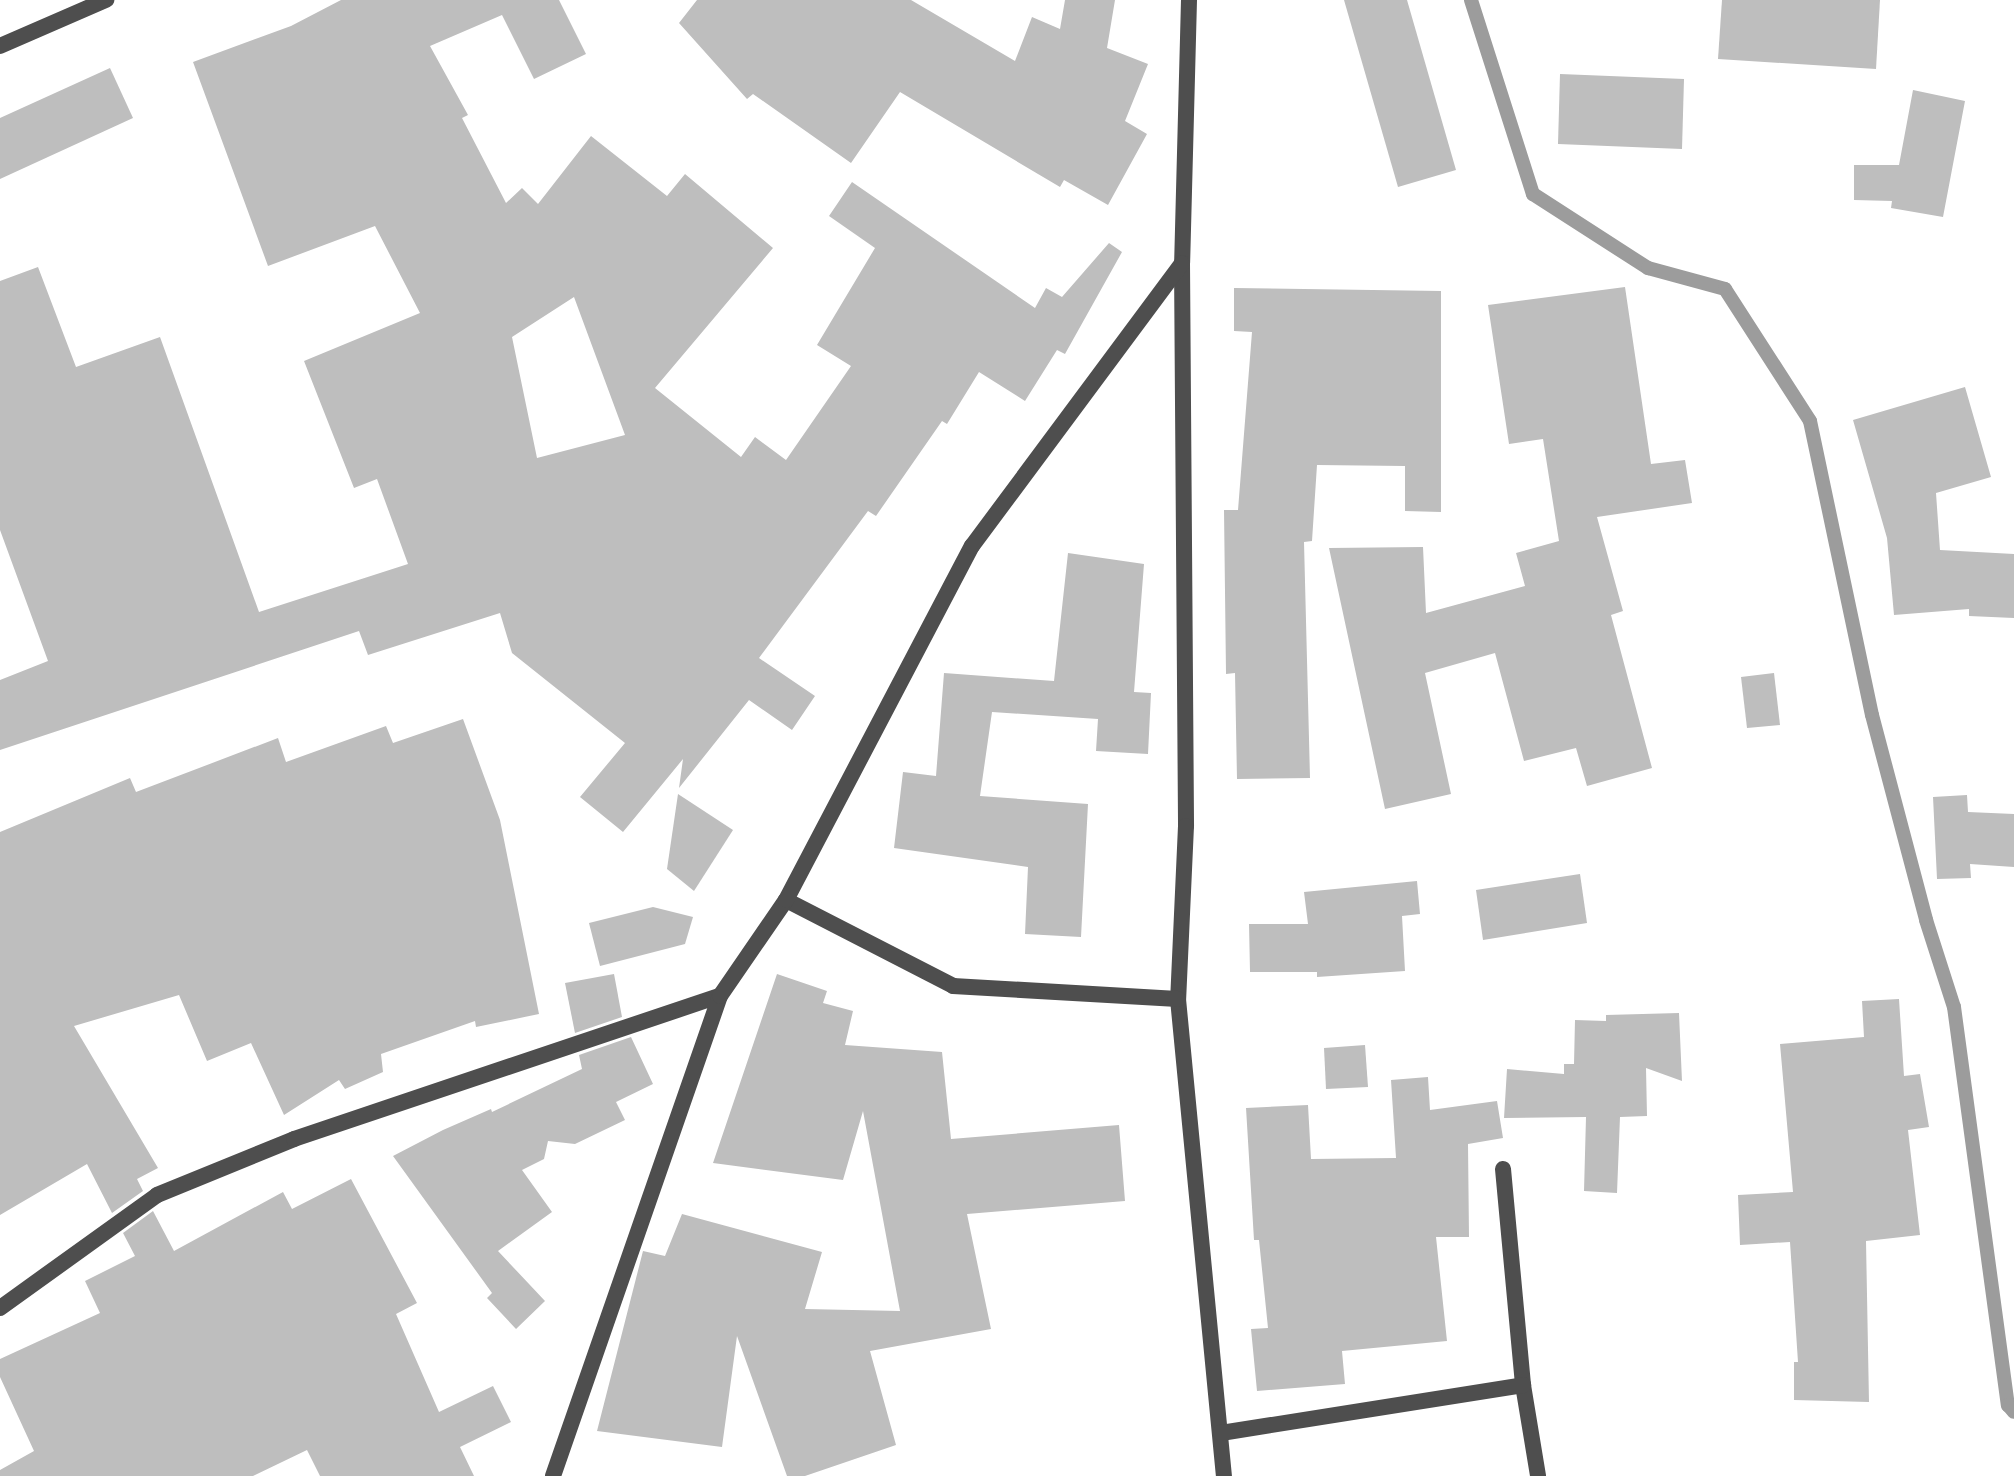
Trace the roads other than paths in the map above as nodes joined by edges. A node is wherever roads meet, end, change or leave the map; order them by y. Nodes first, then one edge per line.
1 (106, 0) edge
2 (1189, 0) edge
3 (0, 46) edge
4 (1182, 263) junction
5 (786, 900) junction
6 (720, 996) junction
7 (1178, 999) junction
8 (1503, 1169) dead end
9 (0, 1308) edge
10 (1523, 1385) junction
11 (1221, 1433) junction
12 (553, 1476) edge
13 (1224, 1476) edge
14 (1538, 1476) edge

1 - 3 street
2 - 4 street
4 - 5 street
4 - 7 street
5 - 6 street
5 - 7 street
6 - 9 street
6 - 12 street
7 - 11 street
8 - 10 street
10 - 11 street
10 - 14 street
11 - 13 street

